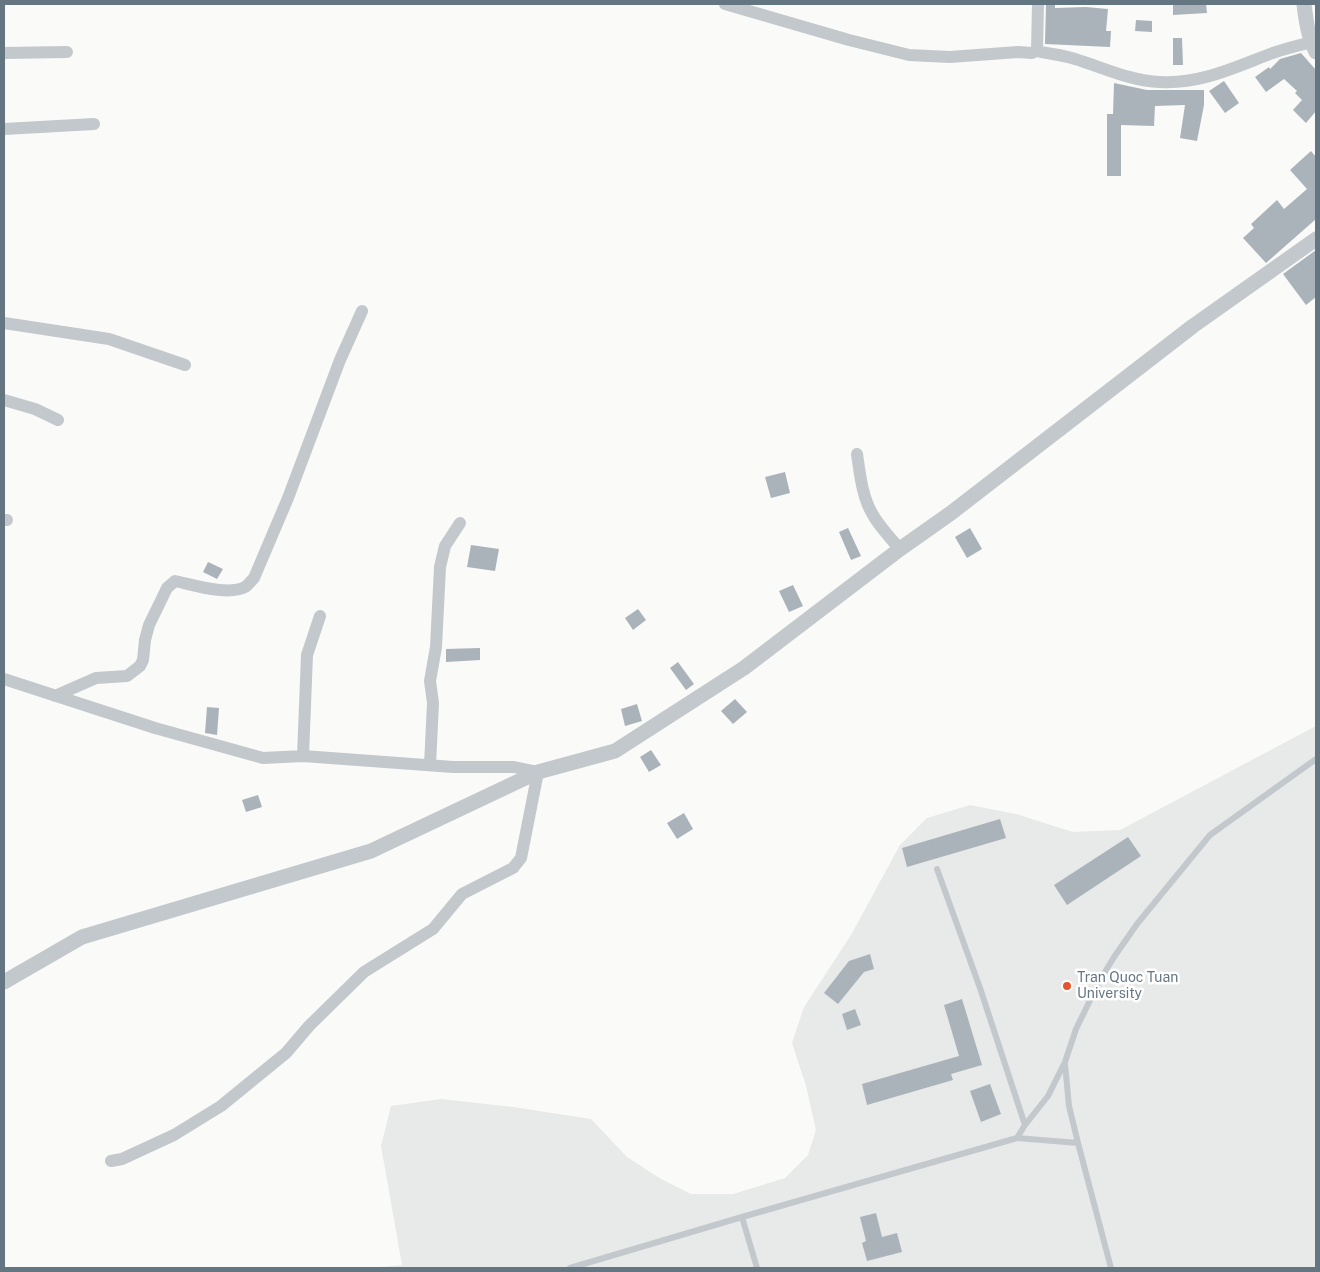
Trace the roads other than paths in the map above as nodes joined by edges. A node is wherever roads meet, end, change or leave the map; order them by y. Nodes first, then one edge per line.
1 (725, 4) edge
2 (1038, 4) edge
3 (1304, 4) edge
4 (1313, 47) edge
5 (1037, 51) junction
6 (67, 52) dead end
7 (4, 53) edge
8 (94, 124) dead end
9 (4, 129) edge
10 (1316, 239) edge
11 (362, 312) dead end
12 (4, 323) edge
13 (185, 365) dead end
14 (4, 400) edge
15 (58, 420) dead end
16 (857, 454) dead end
17 (460, 523) dead end
18 (900, 549) junction
19 (320, 616) dead end
20 (4, 679) edge
21 (55, 696) junction
22 (303, 756) junction
23 (1316, 759) edge
24 (430, 765) junction
25 (538, 772) junction
26 (937, 869) dead end
27 (4, 982) edge
28 (1065, 1062) junction
29 (1025, 1125) junction
30 (1017, 1138) junction
31 (1078, 1143) junction
32 (111, 1161) dead end
33 (742, 1216) junction
34 (570, 1268) edge
35 (757, 1268) edge
36 (1111, 1268) edge

1 - 5 street
2 - 5 street
3 - 4 street
4 - 5 street
6 - 7 street
8 - 9 street
10 - 18 street
11 - 21 street
12 - 13 street
14 - 15 street
16 - 18 street
17 - 24 street
18 - 25 street
19 - 22 street
20 - 21 street
21 - 22 street
22 - 24 street
23 - 28 lane
24 - 25 street
25 - 27 street
25 - 32 street
26 - 29 lane
28 - 29 lane
28 - 31 lane
29 - 30 lane
30 - 31 lane
30 - 33 lane
31 - 36 lane
33 - 34 lane
33 - 35 lane

